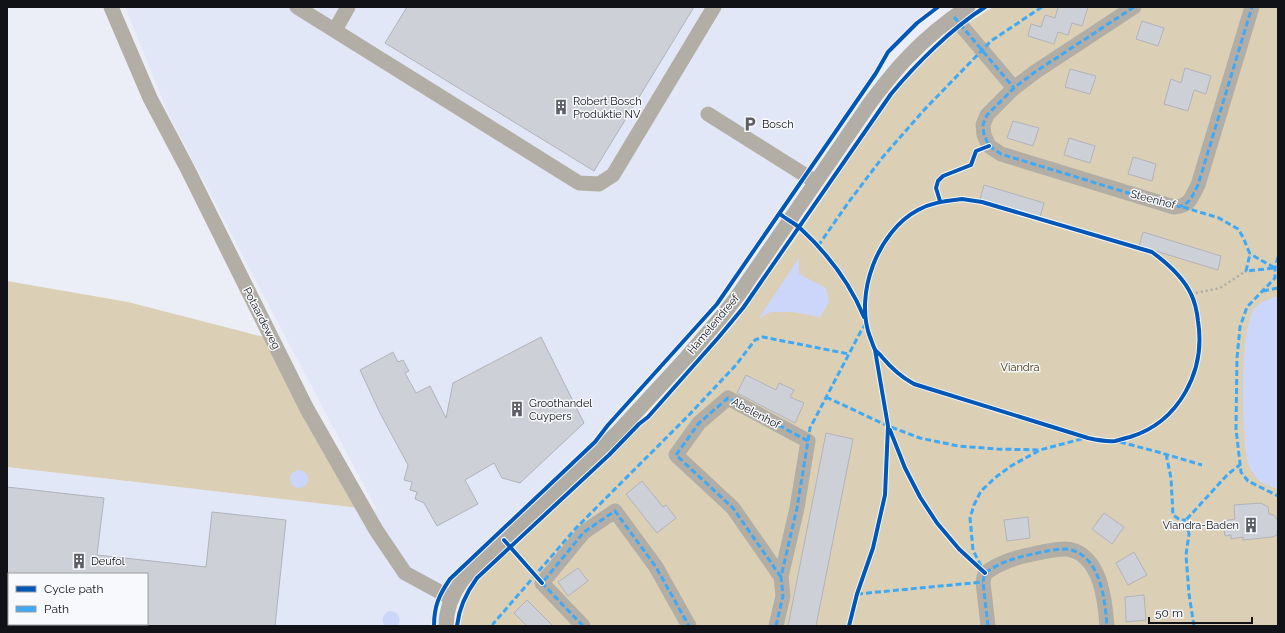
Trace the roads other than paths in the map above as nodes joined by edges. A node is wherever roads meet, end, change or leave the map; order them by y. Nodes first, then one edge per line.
1 (111, 7) edge
2 (297, 7) edge
3 (348, 7) edge
4 (714, 7) edge
5 (968, 7) edge
6 (1134, 7) edge
7 (1252, 7) edge
8 (954, 17) junction
9 (335, 30) junction
10 (1014, 88) junction
11 (708, 114) dead end
12 (816, 182) junction
13 (781, 577) junction
14 (451, 598) junction
15 (446, 626) edge
16 (583, 626) edge
17 (689, 626) edge
18 (776, 626) edge
19 (988, 626) edge
20 (1107, 626) edge

1 - 14 street, Potaardeweg
2 - 9 street
3 - 9 street
4 - 9 street
5 - 8 street, Hamelendreef
6 - 10 street, Steenhof
7 - 10 street, Steenhof
8 - 10 street
8 - 12 street, Hamelendreef
11 - 12 street
12 - 14 street, Hamelendreef
13 - 13 street, Abelenhof
13 - 18 street, Abelenhof
14 - 15 street, Hamelendreef
16 - 17 street
19 - 20 street

